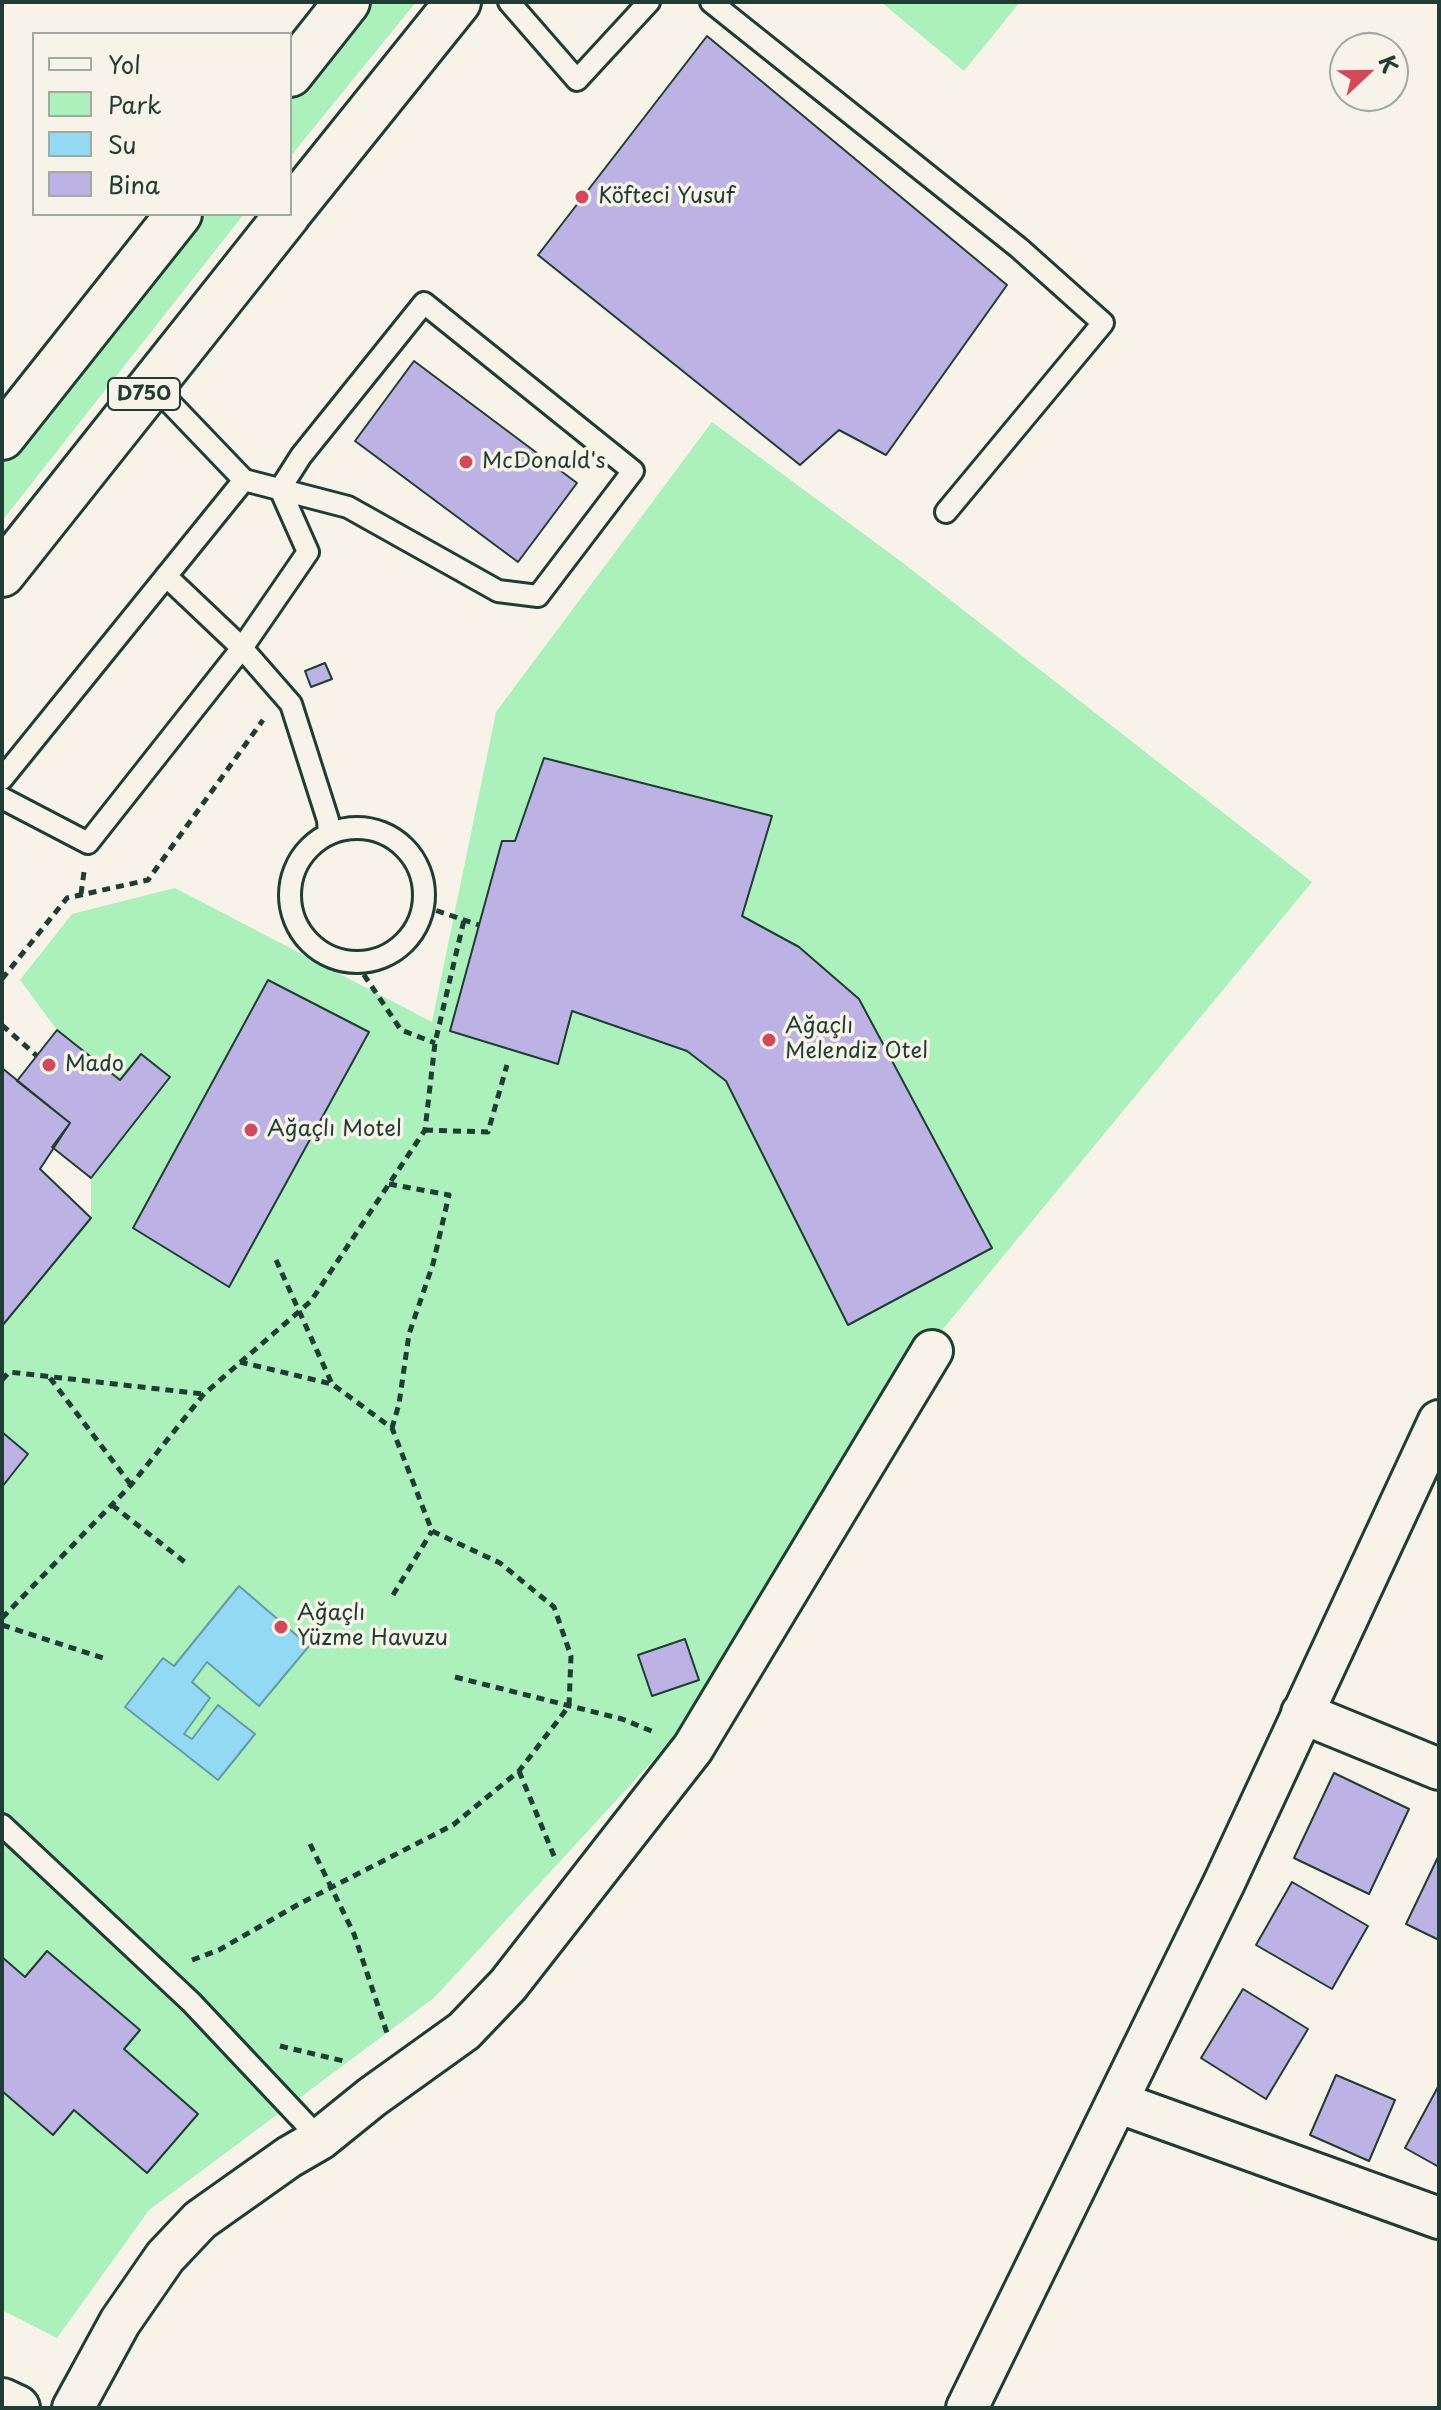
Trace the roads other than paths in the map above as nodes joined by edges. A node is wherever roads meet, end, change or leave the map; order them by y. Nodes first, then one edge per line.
1 (347, 2) edge
2 (458, 2) edge
3 (509, 2) edge
4 (649, 2) edge
5 (711, 2) edge
6 (292, 71) edge
7 (292, 209) edge
8 (177, 216) edge
9 (287, 216) edge
10 (152, 384) junction
11 (2, 437) edge
12 (244, 480) junction
13 (280, 489) junction
14 (946, 512) dead end
15 (2, 574) edge
16 (166, 576) junction
17 (242, 648) junction
18 (2, 779) edge
19 (2, 798) edge
20 (329, 834) junction
21 (932, 1351) dead end
22 (1439, 1421) edge
23 (1302, 1713) junction
24 (1439, 1769) edge
25 (2, 1825) edge
26 (1117, 2102) junction
27 (320, 2139) junction
28 (1439, 2218) edge
29 (2, 2401) edge
30 (17, 2408) edge
31 (73, 2408) edge
32 (967, 2408) edge

1 - 6 highway
2 - 7 highway, D750
3 - 4 lane
5 - 14 lane
8 - 11 highway
9 - 10 highway, D750
10 - 12 lane
10 - 15 highway, D750
12 - 13 lane
12 - 16 lane
13 - 13 lane
13 - 17 lane
16 - 17 lane
16 - 18 lane
17 - 19 lane
17 - 20 lane
20 - 20 lane
21 - 27 street
22 - 23 street
23 - 24 street
23 - 26 street
25 - 27 lane
26 - 28 street
26 - 32 street
27 - 31 street
29 - 30 highway

